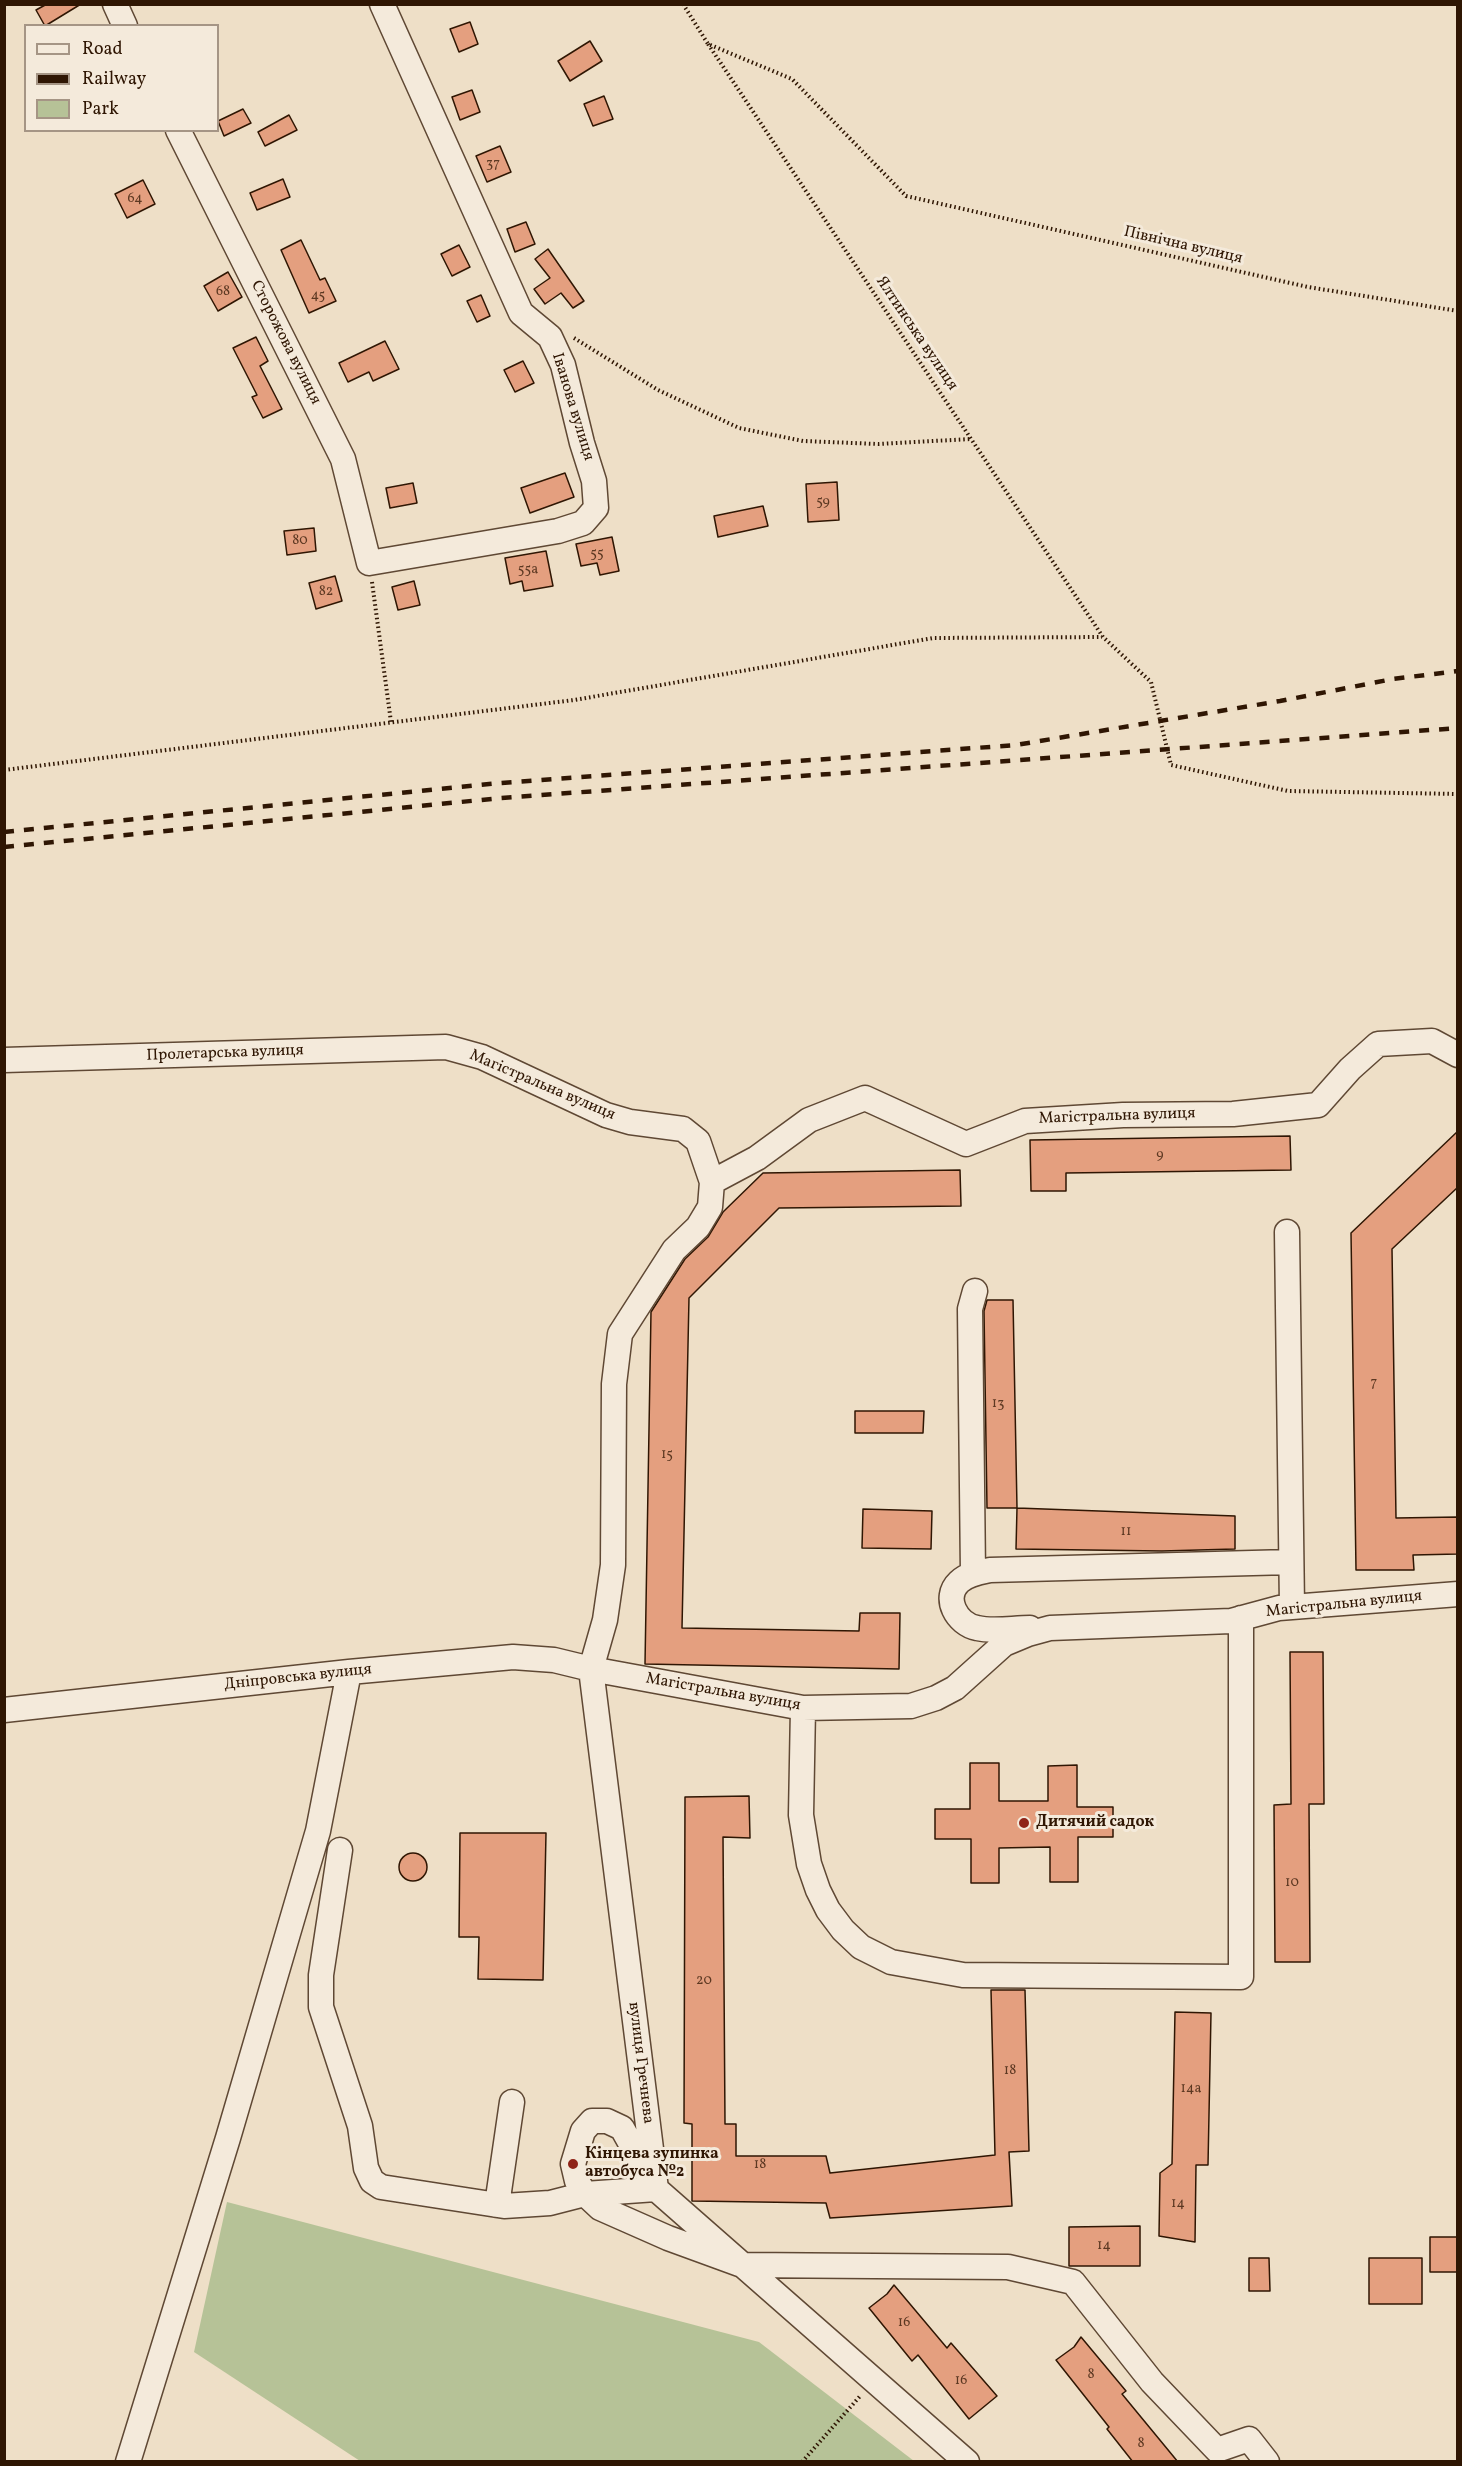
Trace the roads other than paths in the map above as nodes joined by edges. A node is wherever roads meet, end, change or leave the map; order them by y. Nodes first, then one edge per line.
1 (115, 4) edge
2 (382, 4) edge
3 (124, 24) edge
4 (179, 132) edge
5 (369, 563) joint
6 (446, 1047) joint
7 (1458, 1054) edge
8 (4, 1060) edge
9 (712, 1182) junction
10 (1287, 1232) dead end
11 (975, 1291) dead end
12 (1290, 1563) junction
13 (973, 1574) junction
14 (1458, 1594) edge
15 (1292, 1607) junction
16 (1241, 1618) junction
17 (1050, 1629) junction
18 (591, 1669) junction
19 (349, 1672) junction
20 (803, 1708) junction
21 (4, 1710) edge
22 (340, 1850) dead end
23 (512, 2102) dead end
24 (656, 2188) junction
25 (585, 2194) junction
26 (497, 2205) junction
27 (742, 2265) junction
28 (128, 2462) edge
29 (967, 2462) edge
30 (1267, 2462) edge

1 - 3 street
2 - 5 street, Іванова вулиця
4 - 5 street, Сторожова вулиця
6 - 8 street, Пролетарська вулиця
6 - 9 street, Магістральна вулиця
7 - 9 street, Магістральна вулиця
9 - 18 street, Магістральна вулиця
10 - 12 street
11 - 13 street
12 - 13 street
12 - 15 street
13 - 17 street
14 - 15 street, Магістральна вулиця
15 - 16 street, Магістральна вулиця
16 - 17 street, Магістральна вулиця
16 - 20 street
17 - 20 street, Магістральна вулиця
18 - 19 street, Дніпровська вулиця
18 - 20 street, Магістральна вулиця
18 - 24 street, вулиця Гречнева
19 - 21 street, Дніпровська вулиця
19 - 28 street
22 - 26 street
23 - 26 street
24 - 25 street
24 - 25 street
24 - 27 street
25 - 26 street
25 - 27 street
27 - 29 street
27 - 30 street

